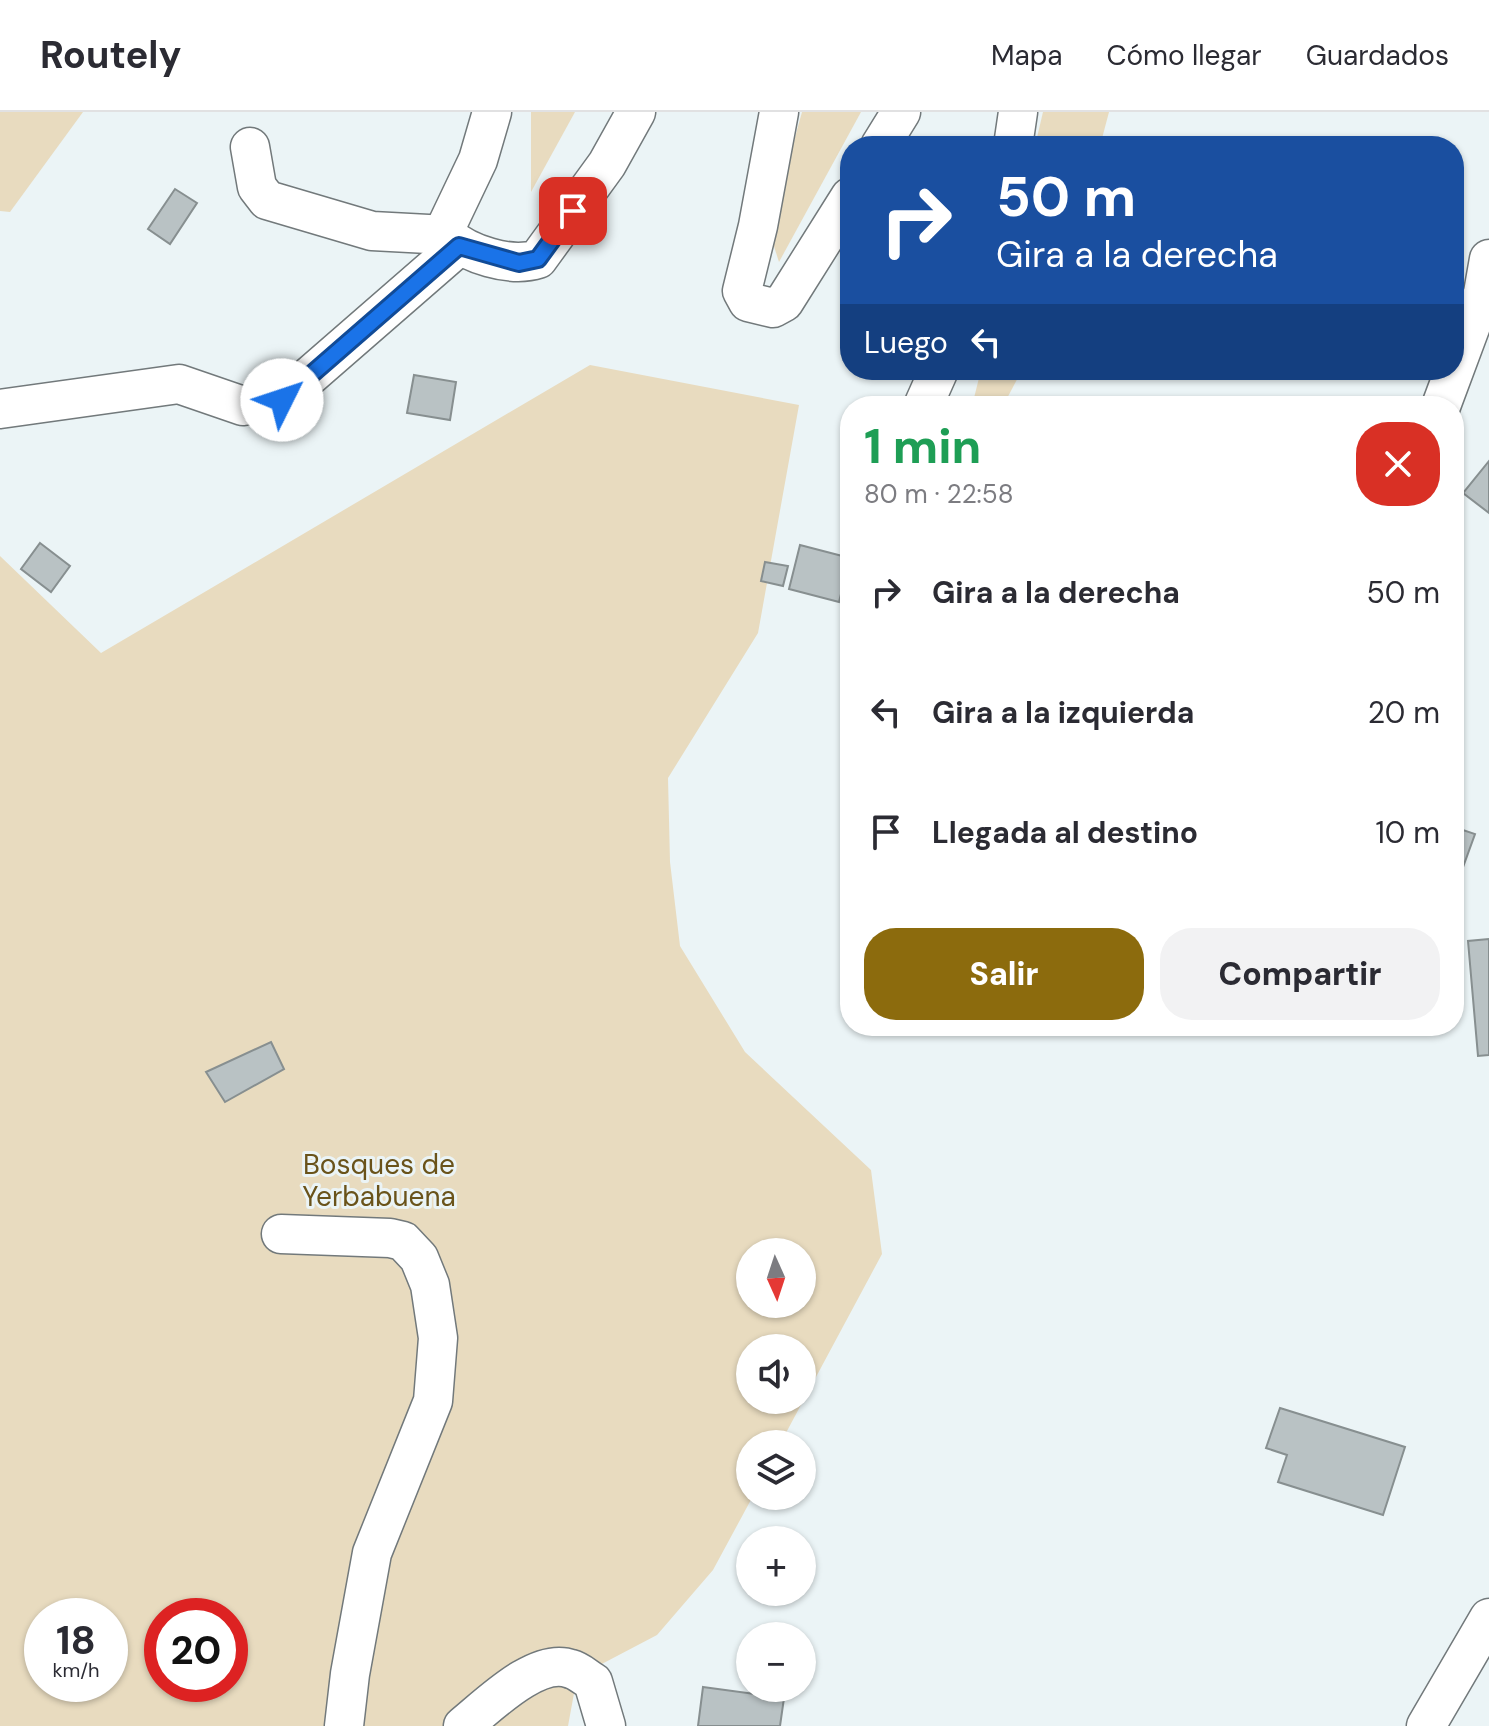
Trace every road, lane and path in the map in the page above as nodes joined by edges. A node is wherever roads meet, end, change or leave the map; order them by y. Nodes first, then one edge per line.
1 (492, 112) edge
2 (636, 112) edge
3 (779, 112) edge
4 (901, 112) edge
5 (1018, 112) edge
6 (886, 136) edge
7 (1014, 136) edge
8 (250, 147) dead end
9 (840, 213) edge
10 (453, 240) junction
11 (1489, 259) edge
12 (1464, 344) edge
13 (0, 409) edge
14 (281, 1234) dead end
15 (1489, 1618) edge
16 (344, 1726) edge
17 (463, 1726) edge
18 (606, 1726) edge
19 (1426, 1726) edge

1 - 10 street
2 - 10 street
3 - 9 street
4 - 6 street
5 - 7 street
8 - 10 street
10 - 13 street
11 - 12 street
14 - 16 street
15 - 19 street
17 - 18 street

